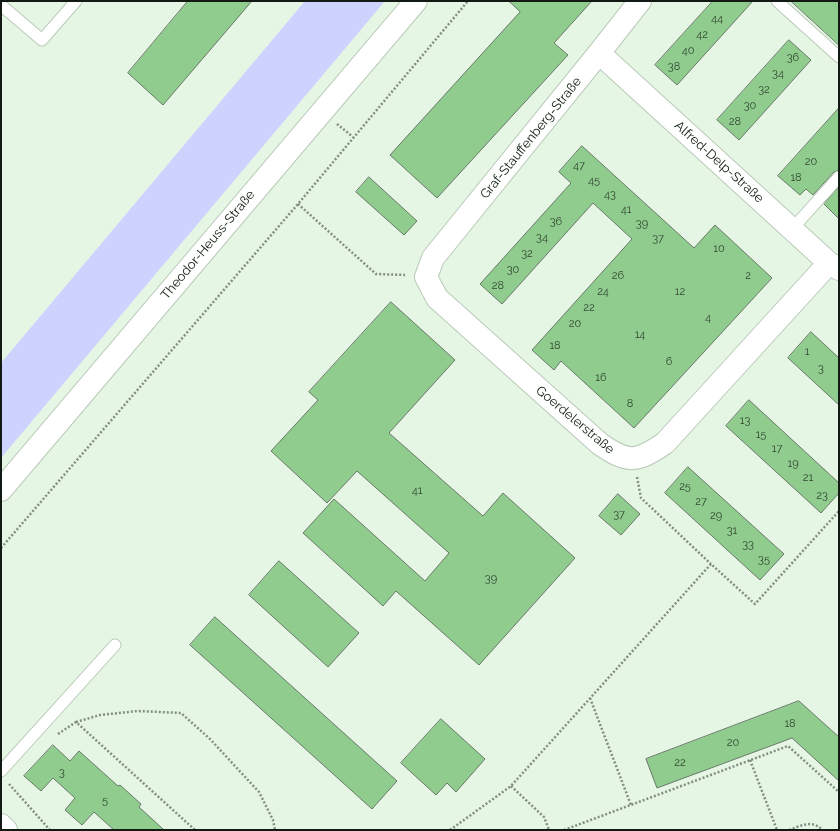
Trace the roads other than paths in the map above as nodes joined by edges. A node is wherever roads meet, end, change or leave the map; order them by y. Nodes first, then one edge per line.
1 (76, 1) edge
2 (416, 1) edge
3 (640, 1) edge
4 (777, 1) edge
5 (1, 5) edge
6 (599, 53) junction
7 (839, 57) edge
8 (839, 177) edge
9 (793, 228) junction
10 (834, 266) edge
11 (426, 277) joint
12 (1, 490) edge
13 (115, 645) dead end
14 (1, 772) edge
15 (1, 825) edge
16 (6, 830) edge

1 - 5 lane
2 - 12 street, Theodor-Heuss-Straße
3 - 6 street, Graf-Stauffenberg-Straße
4 - 7 lane
6 - 9 street, Alfred-Delp-Straße
6 - 11 street, Graf-Stauffenberg-Straße
8 - 9 lane
9 - 10 street, Alfred-Delp-Straße
10 - 11 street, Goerdelerstraße
13 - 14 lane
15 - 16 street

